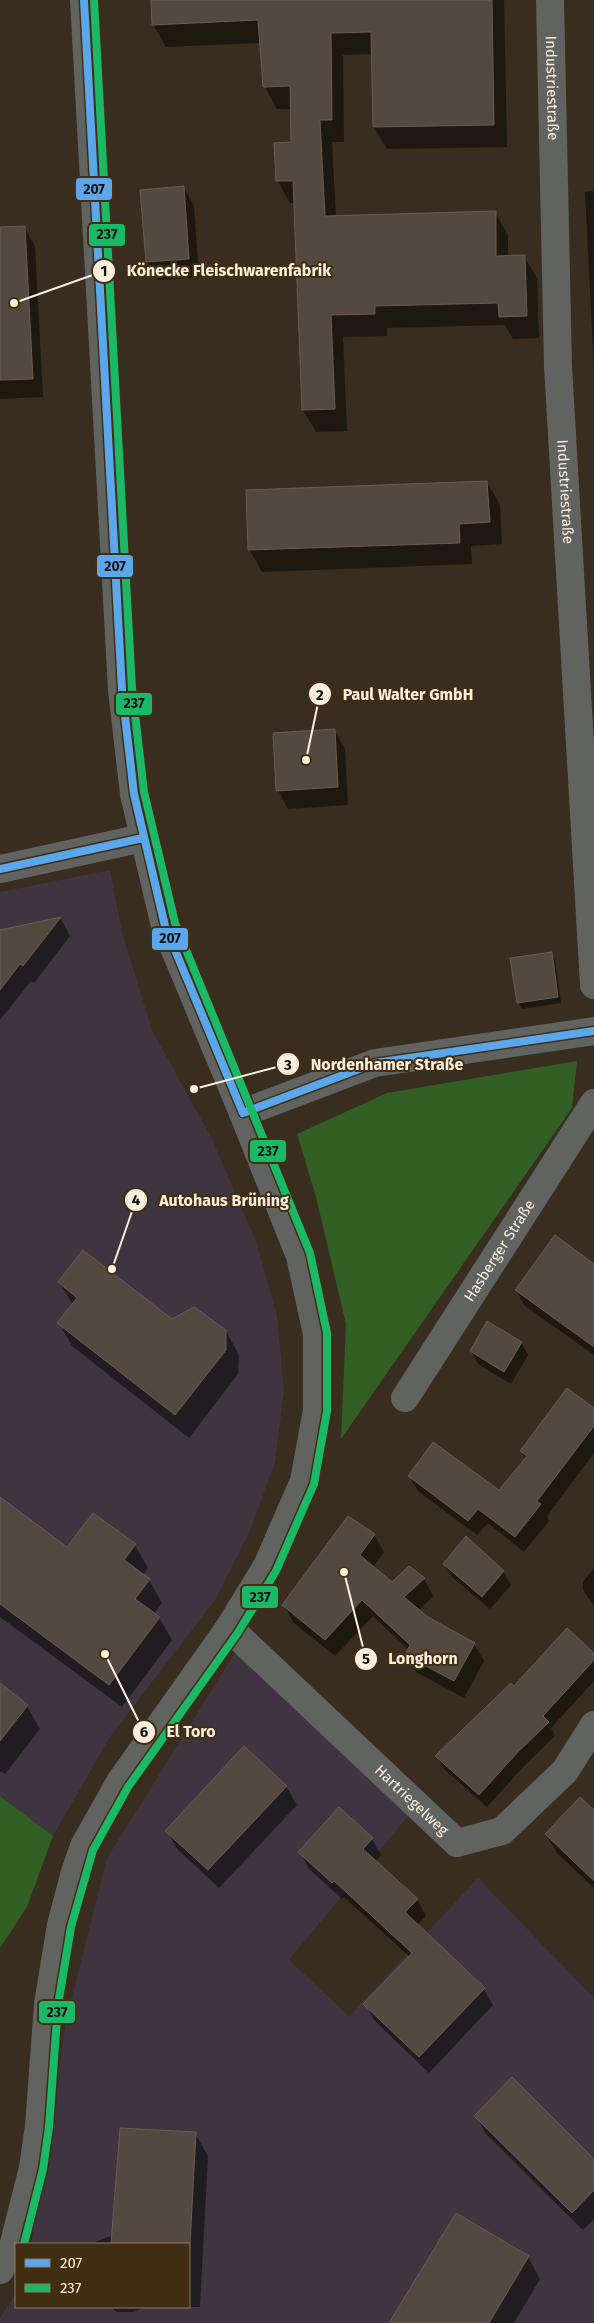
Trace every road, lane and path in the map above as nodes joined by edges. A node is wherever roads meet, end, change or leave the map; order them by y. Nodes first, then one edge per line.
1 (84, 0) edge
2 (550, 0) edge
3 (143, 838) junction
4 (0, 869) edge
5 (594, 984) edge
6 (594, 1031) edge
7 (594, 1103) edge
8 (243, 1113) junction
9 (405, 1398) dead end
10 (229, 1628) junction
11 (594, 1725) edge
12 (0, 2270) edge

1 - 3 street
2 - 5 street, Industriestraße
3 - 4 street
3 - 8 street
6 - 8 street
7 - 9 street, Hasberger Straße
8 - 10 street
10 - 11 street, Hartriegelweg
10 - 12 street

